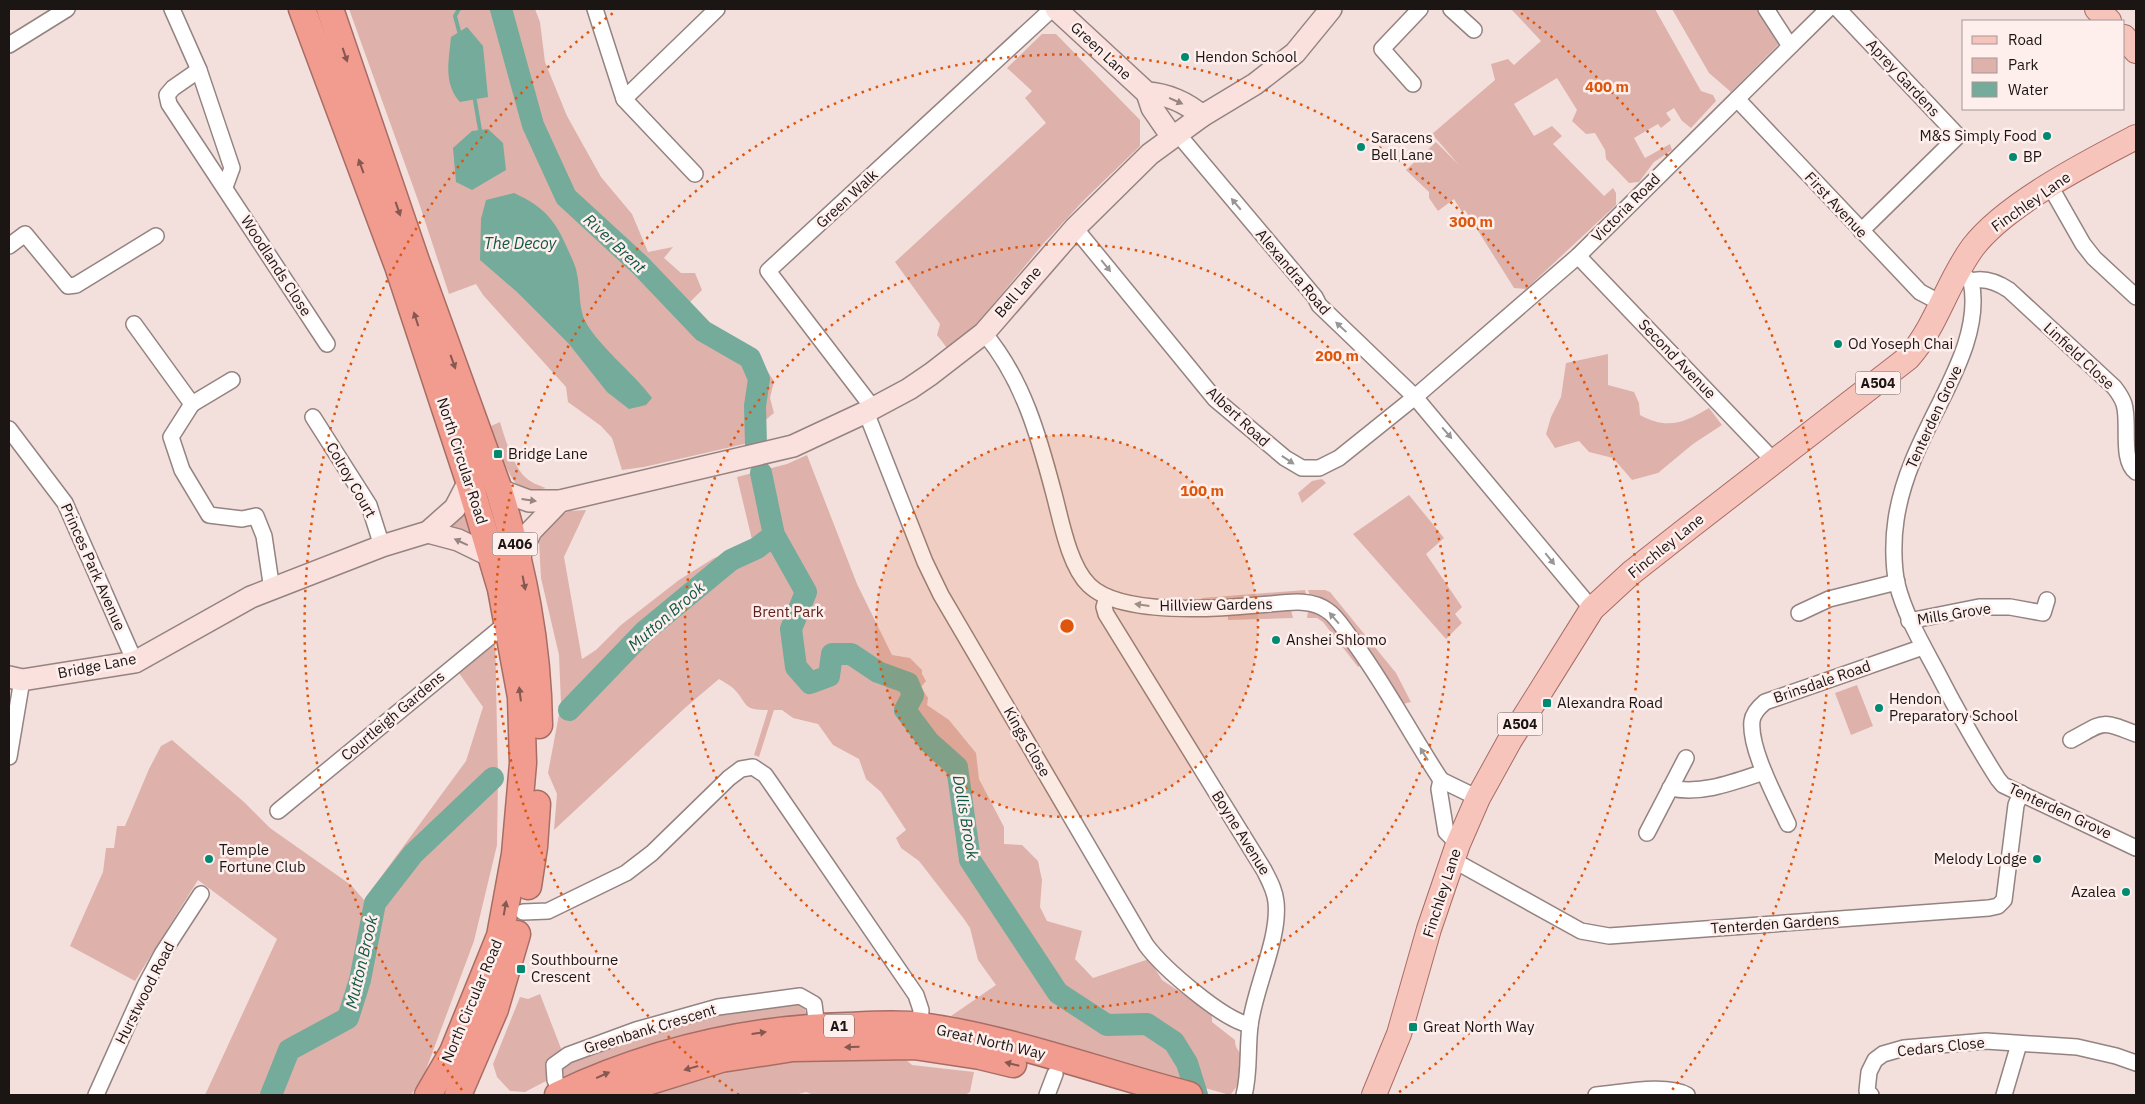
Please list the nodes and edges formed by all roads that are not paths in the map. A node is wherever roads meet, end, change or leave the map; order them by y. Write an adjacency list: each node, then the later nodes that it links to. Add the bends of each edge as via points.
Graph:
1 (67, 9): 18 (street)
2 (172, 9): 20 (street)
3 (302, 9): 50 (highway, North Circular Road / A406, one-way to 3, via 398,266)
4 (330, 9): 51 (highway, North Circular Road / A406, one-way to 51)
5 (594, 9): 23 (street)
6 (716, 9): 23 (street)
7 (1052, 9): 45 (street, Green Walk, via 768,272)
8 (1056, 9): 22 (street, Green Lane)
9 (1330, 9): 25 (street, Bell Lane, via 1295,53 1255,84)
10 (1420, 9): 21 (street, via 1382,49)
11 (1451, 9): 17 (street)
12 (1766, 9): 19 (street)
13 (1828, 9): 19 (street, Victoria Road)
14 (1838, 9): 32 (street, Aprey Gardens, via 1958,136)
15 (2097, 9): 16 (main road)
16 (2108, 20)
17 (1474, 30)
18 (9, 45)
19 (1790, 46): 24 (street, Victoria Road)
20 (198, 70): 30 (street, via 232,168); 30 (street, Woodlands Close, via 167,95 169,104)
21 (1413, 84)
22 (1147, 93): 25 (street, one-way to 25, via 1161,94 1194,108); 26 (street, Green Lane, via 1152,108)
23 (624, 99): 28 (street)
24 (1737, 99): 32 (street, First Avenue); 35 (street, Victoria Road)
25 (1202, 116): 26 (street, Bell Lane)
26 (1174, 135): 31 (street, Bell Lane); 43 (street, Alexandra Road, one-way to 26, via 1318,306 1315,297)
27 (2136, 137): 29 (main road, Finchley Lane / A504)
28 (695, 174)
29 (2050, 186): 36 (main road, Finchley Lane / A504, via 1993,227 1974,247); 37 (street, via 2083,244)
30 (225, 187): 41 (street, Woodlands Close)
31 (1075, 228): 40 (street, Bell Lane); 43 (street, Albert Road, one-way to 43, via 1215,399 1277,452 1302,468 1311,470 1328,465)
32 (1860, 231): 38 (street, First Avenue, via 1920,292)
33 (156, 236): 34 (street, via 76,286 68,286 25,234)
34 (9, 246)
35 (1578, 256): 43 (street, Victoria Road); 48 (street, Second Avenue)
36 (1964, 276): 38 (main road, Finchley Lane / A504); 49 (street, Linfield Close, via 1981,278 2009,290 2114,387 2124,404 2127,453 2130,466); 57 (street, Tenterden Grove, via 1974,298 1965,344 1957,368 1906,475 1896,520)
37 (2136, 297)
38 (1941, 303): 48 (main road, Finchley Lane / A504, via 1925,338 1908,358)
39 (134, 324): 44 (street)
40 (984, 333): 45 (street, Bell Lane, via 931,374); 59 (street, Hillview Gardens, via 1001,356 1030,412 1062,526 1080,572 1088,584)
41 (328, 344)
42 (232, 380): 44 (street)
43 (1415, 396): 60 (street, Alexandra Road, one-way to 60)
44 (192, 404): 58 (street, via 171,437 182,470 209,514 242,519 256,516 264,536)
45 (870, 410): 52 (street, Bell Lane, via 793,446); 84 (street, Kings Close, via 941,595 1146,945 1165,967 1219,1010 1242,1024)
46 (313, 417): 54 (street, Colroy Court, via 369,506)
47 (9, 428): 66 (street, Princes Park Avenue, via 65,503)
48 (1775, 462): 60 (main road, Finchley Lane / A504, via 1631,573)
49 (2136, 472)
50 (469, 481): 53 (street, Bridge Lane, via 455,508); 55 (highway, North Circular Road / A406)
51 (499, 490): 52 (street, one-way to 52, via 529,501); 56 (highway, North Circular Road / A406)
52 (560, 501): 56 (street, via 532,531)
53 (428, 532): 54 (street, Bridge Lane); 55 (street, one-way to 53, via 458,540)
54 (382, 546): 58 (street, Bridge Lane)
55 (492, 557): 64 (highway, North Circular Road / A406)
56 (519, 557): 83 (highway, North Circular Road / A406, one-way to 83, via 538,682 539,775 534,848)
57 (1897, 582): 62 (street, via 1828,599); 63 (street, Tenterden Grove)
58 (272, 590): 66 (street, Bridge Lane, via 251,597)
59 (1107, 597): 73 (street, Hillview Gardens, one-way to 59, via 1365,657 1334,617 1321,607 1294,602 1169,608); 84 (street, Boyne Avenue, via 1106,614 1273,889 1275,924)
60 (1592, 610): 76 (main road, Finchley Lane / A504, via 1510,740)
61 (2045, 613): 63 (street, Mills Grove, via 2010,607 1979,607)
62 (1800, 614)
63 (1910, 621): 65 (street, Tenterden Grove)
64 (508, 622): 77 (street, Courtleigh Gardens); 93 (highway, North Circular Road / A406, one-way to 64, via 453,1052 500,936 515,854 523,763 521,697)
65 (1923, 647): 72 (street, Brinsdale Road, via 1759,706 1752,720); 75 (street, Tenterden Grove, via 1998,779)
66 (135, 662): 67 (street, Bridge Lane)
67 (15, 678): 70 (street)
68 (2136, 734): 69 (street, via 2111,724 2099,724)
69 (2072, 740)
70 (9, 757)
71 (1686, 758): 74 (street)
72 (1764, 772): 74 (street, via 1697,790); 78 (street, Brinsdale Road)
73 (1441, 780): 76 (street); 81 (street, via 1439,789 1446,832)
74 (1670, 788): 79 (street)
75 (2021, 794): 80 (street, Tenterden Grove); 81 (street, Tenterden Gardens, via 2016,805 2004,900 1989,908 1609,936 1581,931)
76 (1478, 798): 81 (main road, Finchley Lane / A504)
77 (278, 811)
78 (1788, 824)
79 (1647, 833)
80 (2136, 848)
81 (1455, 852): 99 (main road, Finchley Lane / A504, via 1399,1034)
82 (201, 894): 92 (street, Hurstwood Road, via 145,986)
83 (523, 912): 85 (street, via 548,911 626,873 652,854 729,778 741,769 753,767 765,775 916,995 921,1010); 87 (highway, North Circular Road / A406, via 495,1008)
84 (1250, 1025): 98 (street, Boyne Avenue)
85 (920, 1026): 90 (highway, Great North Way / A1, via 976,1036); 91 (highway, Great North Way / A1, via 817,1027 760,1032 676,1050 613,1071)
86 (2018, 1044): 88 (street, Cedars Close, via 2077,1047); 102 (street, Cedars Close, via 1986,1041 1904,1048 1883,1054 1868,1072 1867,1091); 103 (street)
87 (475, 1056): 94 (highway, North Circular Road / A406); 95 (highway)
88 (2136, 1063)
89 (1051, 1085): 90 (highway, Great North Way / A1); 96 (highway, Great North Way / A1, one-way to 96, via 980,1056 914,1046 793,1048 722,1059)
90 (1125, 1087): 97 (highway, Great North Way / A1)
91 (560, 1094)
92 (96, 1095)
93 (428, 1095)
94 (458, 1095)
95 (470, 1095)
96 (605, 1095)
97 (1189, 1095)
98 (1244, 1095)
99 (1374, 1095)
100 (1596, 1095): 101 (street, via 1673,1090)
101 (1687, 1095)
102 (1871, 1095)
103 (2004, 1095)

